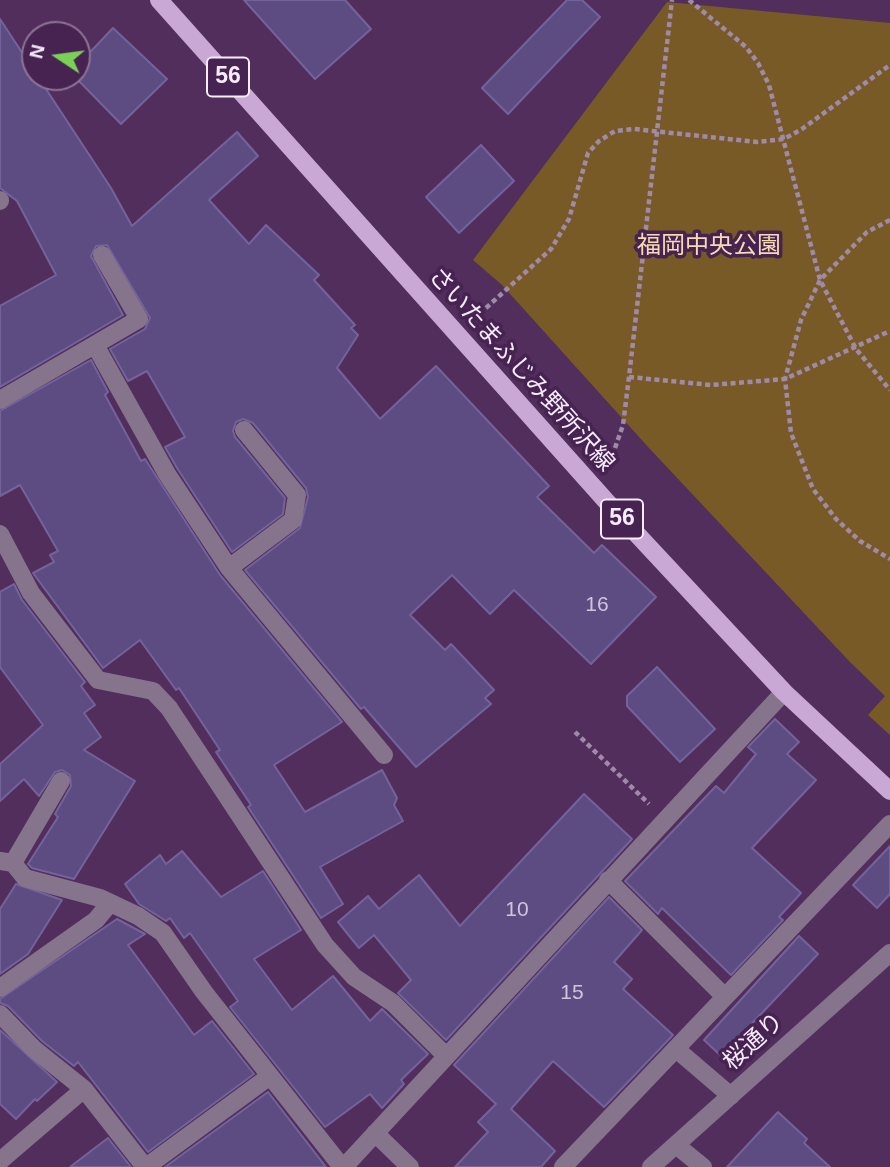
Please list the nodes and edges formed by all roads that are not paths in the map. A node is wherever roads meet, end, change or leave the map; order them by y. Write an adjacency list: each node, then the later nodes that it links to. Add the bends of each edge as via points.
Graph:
1 (159, 0): 8 (main road, さいたまふじみ野所沢線 / 56, via 544,433)
2 (102, 256): 3 (street, via 139,319)
3 (95, 345): 4 (street); 7 (street, via 167,474)
4 (0, 400)
5 (244, 430): 7 (street, via 297,495 292,520)
6 (0, 534): 21 (street, via 31,593 98,680 153,691 169,708 325,945 354,977 393,1003)
7 (229, 568): 9 (street)
8 (784, 692): 11 (main road, さいたまふじみ野所沢線 / 56); 14 (street)
9 (384, 755)
10 (61, 781): 13 (street)
11 (890, 791)
12 (890, 824): 18 (street)
13 (6, 862): 15 (street, via 25,878)
14 (608, 880): 18 (street); 21 (street)
15 (110, 904): 17 (street, via 96,920); 22 (street, via 163,933)
16 (890, 953): 24 (street, 桜通り)
17 (0, 988)
18 (725, 997): 20 (street)
19 (0, 1014): 23 (street)
20 (676, 1049): 24 (street); 31 (street)
21 (444, 1055): 25 (street)
22 (270, 1076): 28 (street); 29 (street)
23 (84, 1089): 27 (street); 28 (street)
24 (731, 1096): 26 (street, 桜通り)
25 (375, 1133): 29 (street); 30 (street)
26 (676, 1145): 32 (street, 桜通り); 33 (street)
27 (0, 1161)
28 (145, 1167)
29 (343, 1167)
30 (410, 1167)
31 (563, 1167)
32 (651, 1167)
33 (703, 1167)

